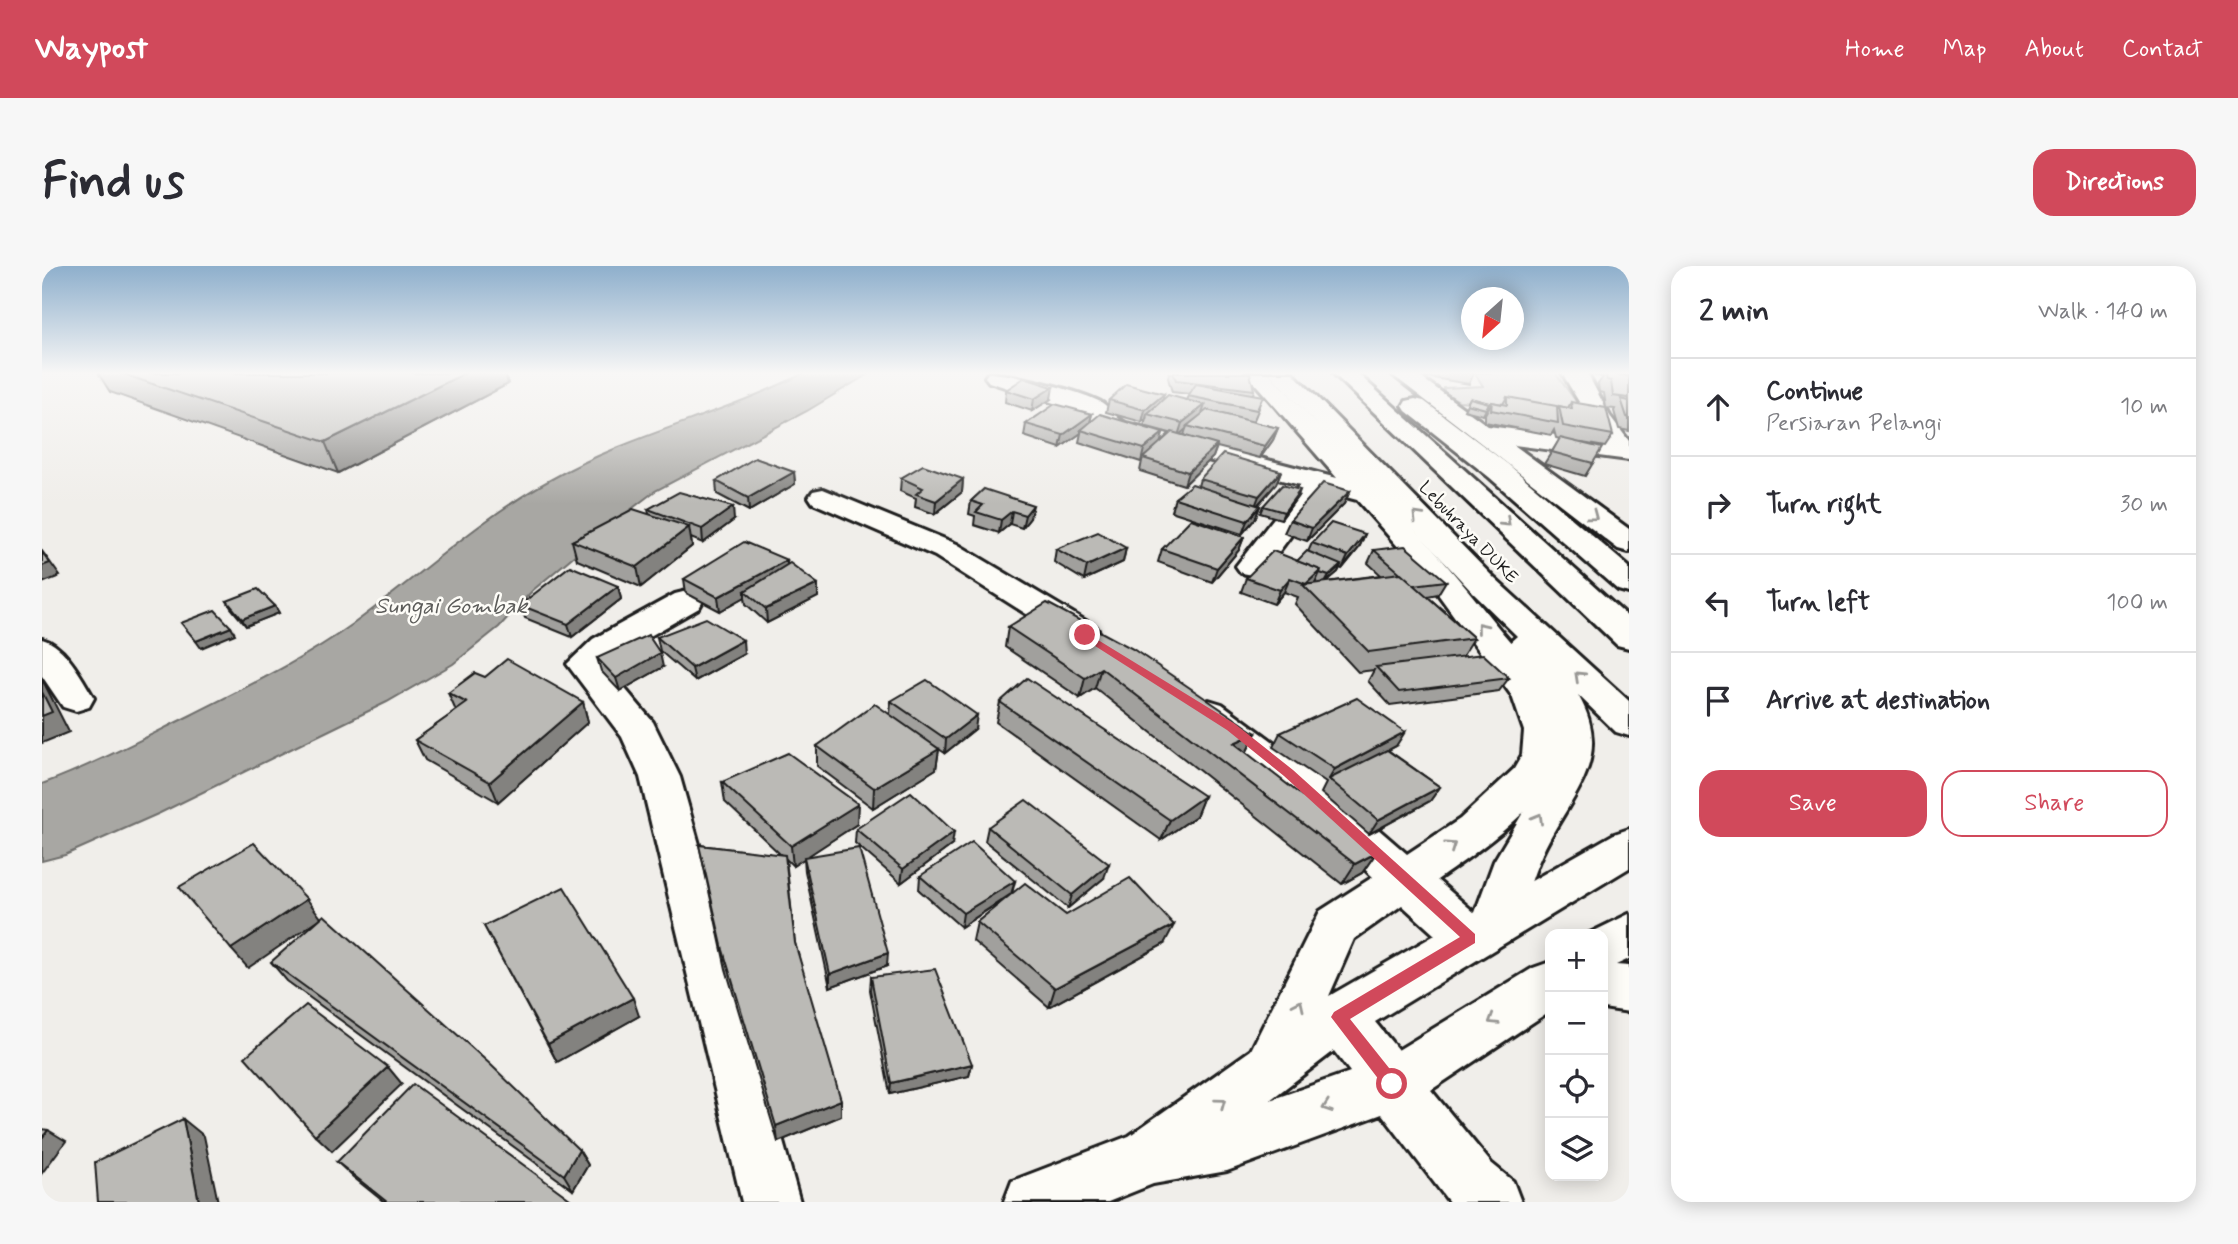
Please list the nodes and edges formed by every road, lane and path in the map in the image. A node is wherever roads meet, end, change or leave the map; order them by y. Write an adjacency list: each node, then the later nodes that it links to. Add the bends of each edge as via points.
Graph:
1 (1101, 417): 11 (main road, via 1117,428)
2 (1297, 417): 12 (main road)
3 (1321, 417): 19 (main road, one-way to 3)
4 (1356, 417): 24 (main road, Lebuhraya DUKE, via 1506,572)
5 (1394, 417): 21 (main road, Lebuhraya DUKE, one-way to 21)
6 (1429, 417): 15 (main road)
7 (1460, 417): 9 (main road)
8 (1598, 417): 10 (main road)
9 (1482, 433): 10 (main road); 14 (main road, one-way to 14)
10 (1626, 452)
11 (1317, 481): 12 (main road); 16 (main road)
12 (1367, 494): 29 (main road, one-way to 12, via 1475,831 1504,806 1542,756 1543,731 1530,693 1504,656 1441,576)
13 (824, 497): 22 (main road, via 946,550)
14 (1629, 543)
15 (1597, 556): 17 (main road); 18 (main road)
16 (1252, 566)
17 (1629, 574)
18 (1629, 583)
19 (1484, 586): 27 (main road, one-way to 19); 30 (main road, one-way to 19, via 1571,761 1574,735 1551,684)
20 (687, 601): 40 (main road, via 584,664 639,732 660,777)
21 (1629, 637)
22 (1107, 649)
23 (42, 650): 25 (main road)
24 (1629, 688)
25 (75, 698)
26 (1186, 699): 29 (main road, via 1231,727 1289,773)
27 (1629, 723)
28 (1629, 846): 30 (main road)
29 (1404, 877): 30 (main road); 37 (main road, one-way to 29, via 1337,925)
30 (1481, 932): 36 (main road)
31 (1629, 934): 32 (main road)
32 (1608, 947)
33 (1545, 987): 38 (main road, one-way to 38)
34 (1608, 987): 35 (main road)
35 (1629, 989)
36 (1339, 1017): 37 (main road); 38 (main road)
37 (1270, 1067): 39 (main road, one-way to 37)
38 (1392, 1084): 39 (main road, one-way to 39, via 1227,1143); 42 (main road, via 1471,1183)
39 (1147, 1158): 41 (main road)
40 (771, 1202)
41 (1033, 1202)
42 (1493, 1202)

